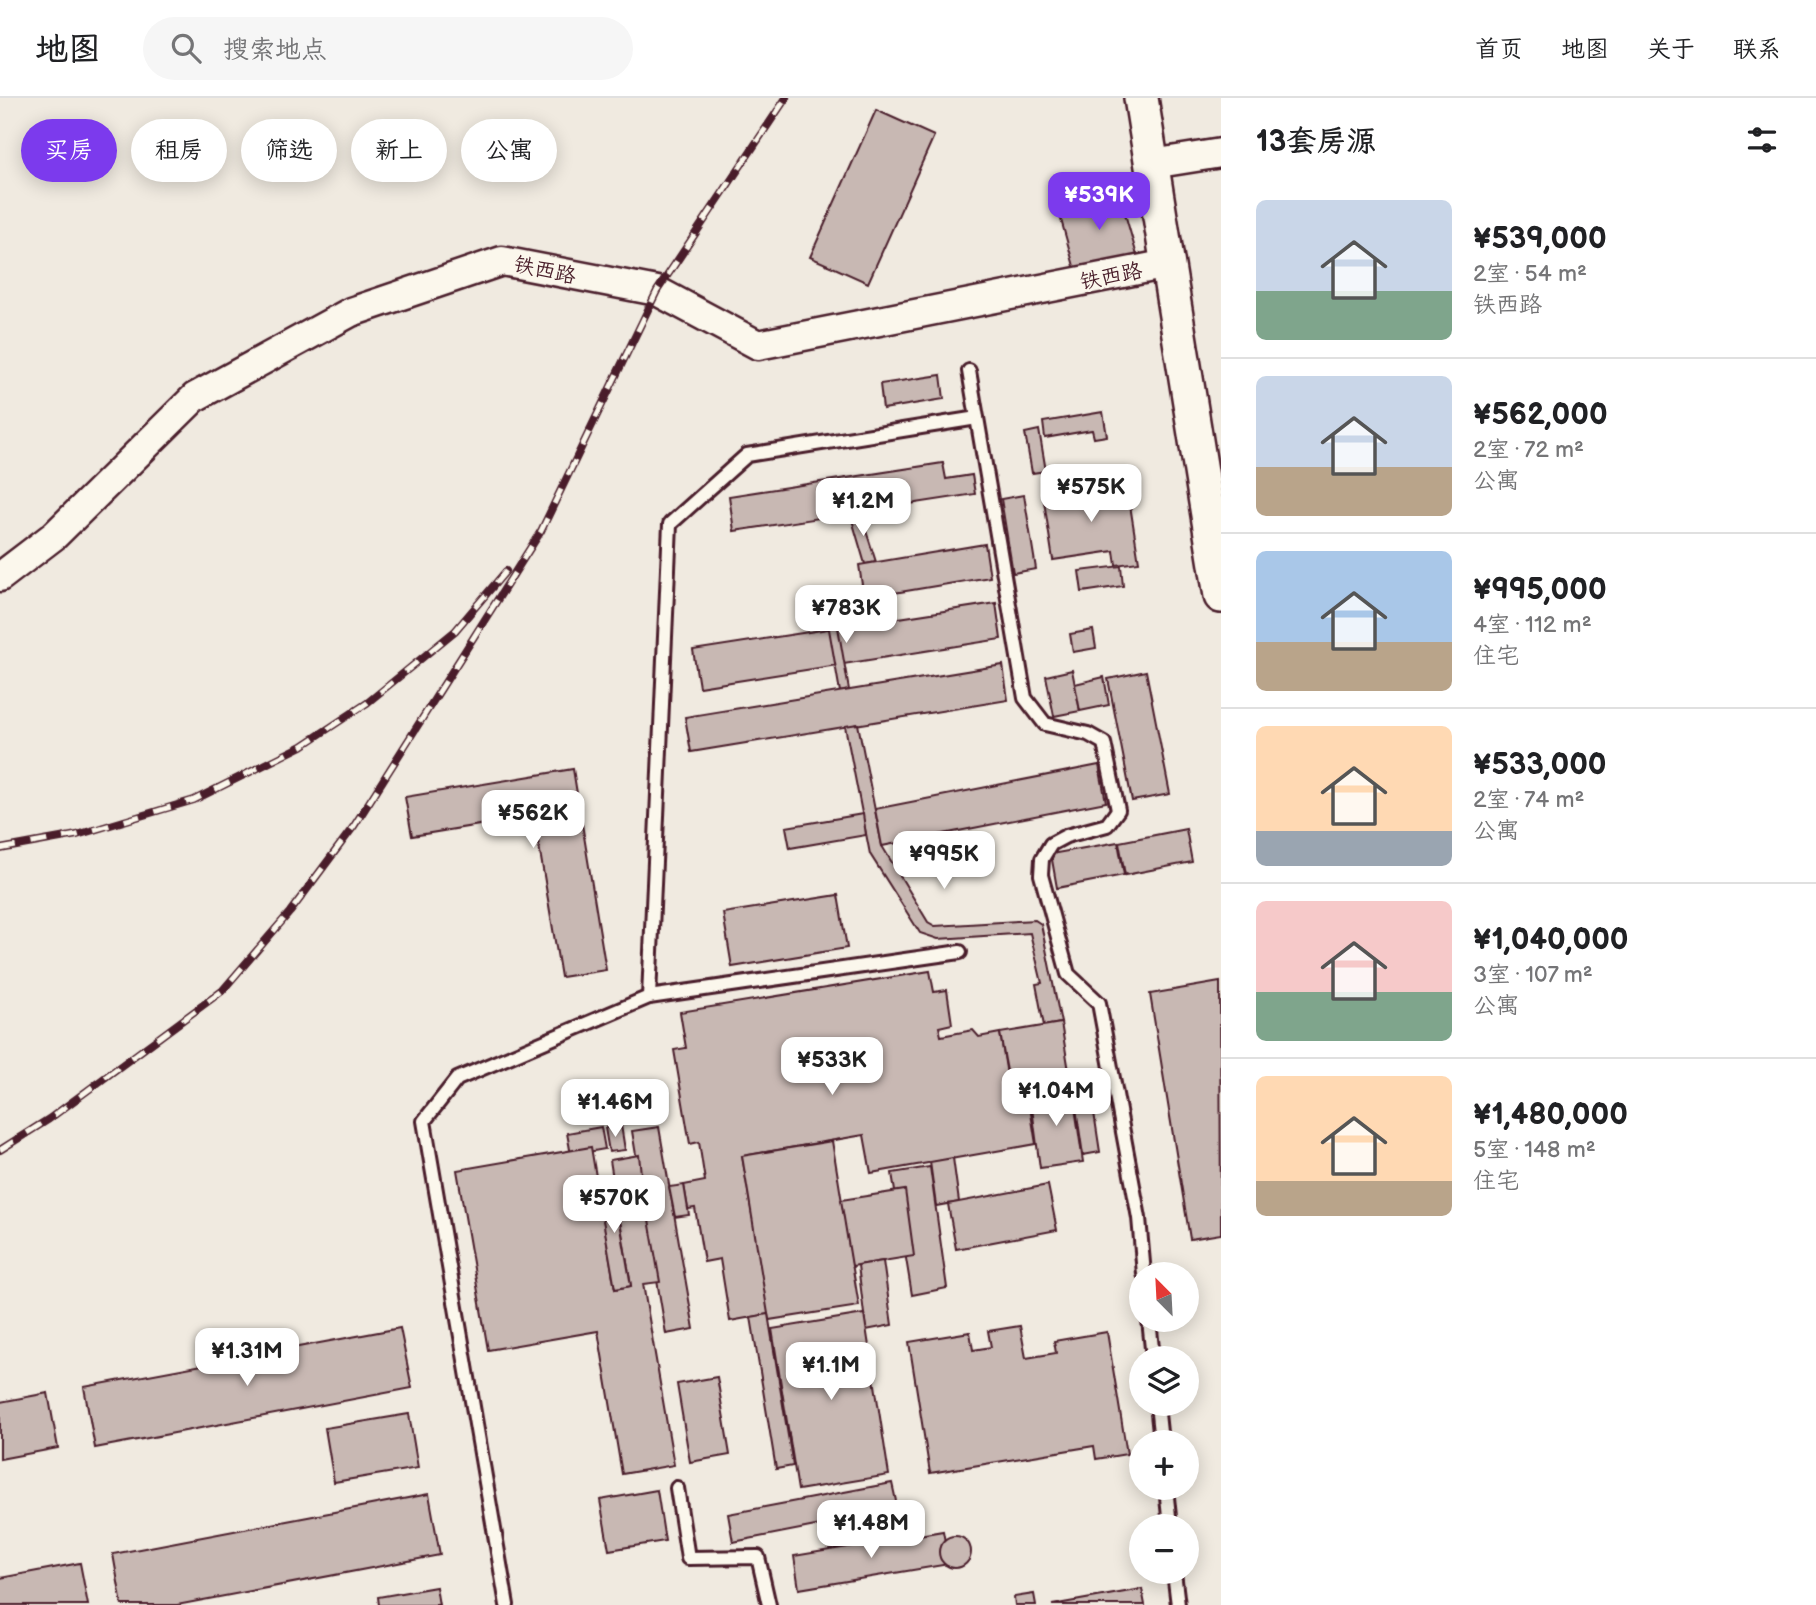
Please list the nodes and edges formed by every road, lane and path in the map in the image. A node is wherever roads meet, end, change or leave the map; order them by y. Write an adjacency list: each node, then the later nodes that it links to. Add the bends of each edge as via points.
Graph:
1 (1141, 98): 3 (main road)
2 (1221, 153): 3 (street)
3 (1152, 164): 4 (main road)
4 (1168, 264): 7 (street, 铁西路, via 758,345 657,291 502,261 351,312 195,397 55,535); 8 (main road)
5 (969, 371): 6 (lane)
6 (977, 418): 10 (lane, via 747,455 670,524); 11 (lane, via 1025,698 1045,724 1088,734 1104,743 1118,810 1107,825 1051,844 1042,859 1041,875 1068,974 1099,1003)
7 (0, 577)
8 (1221, 596)
9 (960, 952): 10 (lane)
10 (649, 997): 14 (lane, via 457,1079 424,1121)
11 (1143, 1262)
12 (677, 1488): 15 (lane, via 688,1558 758,1557)
13 (1175, 1584): 16 (lane)
14 (507, 1605)
15 (769, 1605)
16 (1178, 1605)

